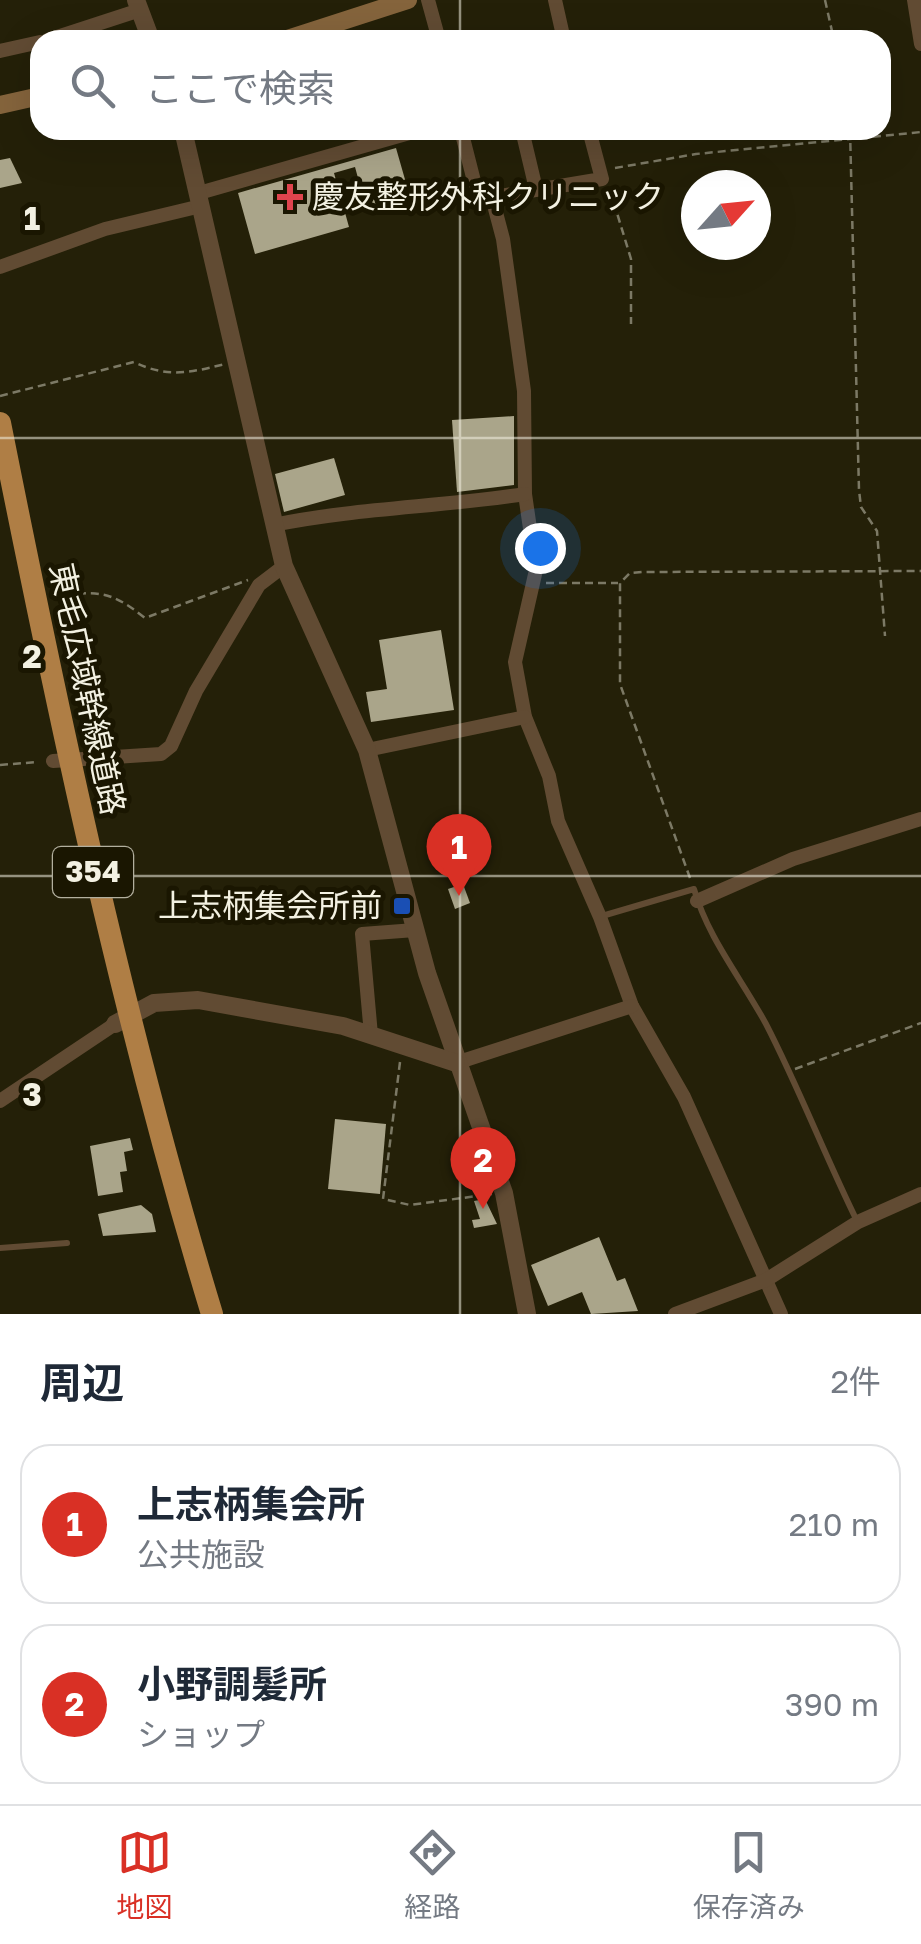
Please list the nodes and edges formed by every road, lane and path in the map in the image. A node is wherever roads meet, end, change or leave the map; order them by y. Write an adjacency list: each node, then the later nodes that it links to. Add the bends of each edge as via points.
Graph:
1 (408, 0): 9 (main road)
2 (428, 0): 10 (street)
3 (556, 0): 11 (street)
4 (824, 0): 12 (path)
5 (914, 0): 14 (street)
6 (138, 5): 7 (street); 8 (street)
7 (74, 30)
8 (147, 30)
9 (315, 30)
10 (436, 30)
11 (562, 30)
12 (832, 30)
13 (30, 44): 15 (street)
14 (921, 44)
15 (0, 51)
16 (30, 98): 17 (main road)
17 (0, 105)
18 (921, 132): 19 (path)
19 (891, 135)
20 (186, 140): 30 (street)
21 (388, 140): 30 (street)
22 (464, 140): 29 (street, via 476,189)
23 (524, 140): 28 (street)
24 (592, 140): 27 (street)
25 (835, 140): 27 (path, via 624,166 605,170)
26 (851, 140): 40 (path, via 859,490 877,531)
27 (602, 180): 28 (street); 32 (path, via 631,259)
28 (536, 189): 29 (street)
29 (488, 198): 37 (street, via 503,239 520,356)
30 (200, 199): 31 (street); 33 (street)
31 (0, 267)
32 (631, 324)
33 (236, 361): 34 (path, via 183,375 154,373 134,362); 38 (street)
34 (0, 396)
35 (0, 423): 45 (highway, 東毛広域幹線道路 / 354)
36 (0, 487): 49 (highway, 東毛広域幹線道路 / 354)
37 (525, 494): 38 (street); 44 (street)
38 (274, 525): 39 (street)
39 (284, 566): 42 (street); 48 (street)
40 (882, 570): 41 (path); 43 (path, via 642,572); 46 (path)
41 (921, 571)
42 (264, 576): 45 (path, via 145,618 117,595); 49 (street, via 171,746 161,754)
43 (620, 583): 44 (path); 52 (path, via 620,684)
44 (535, 584): 47 (street, via 515,662)
45 (35, 600): 49 (highway, 東毛広域幹線道路 / 354)
46 (886, 636)
47 (525, 717): 48 (street); 53 (street, via 550,776 558,821)
48 (367, 750): 54 (street)
49 (60, 761): 50 (path); 56 (highway, 東毛広域幹線道路 / 354)
50 (0, 765)
51 (921, 819): 52 (street)
52 (695, 895): 53 (lane); 61 (lane)
53 (600, 917): 55 (street)
54 (416, 930): 58 (street, via 362,934); 60 (street)
55 (632, 1006): 60 (street); 68 (street, via 684,1097)
56 (121, 1019): 58 (street, via 182,999); 62 (street); 69 (highway, 東毛広域幹線道路 / 354); 70 (highway, 東毛広域幹線道路 / 354)
57 (921, 1023): 61 (path)
58 (371, 1035): 59 (street)
59 (402, 1046): 60 (street); 63 (path, via 383,1199 410,1205)
60 (456, 1064): 63 (street)
61 (787, 1072): 65 (lane)
62 (0, 1102)
63 (504, 1193): 71 (street)
64 (921, 1194): 65 (street)
65 (858, 1222): 68 (street)
66 (67, 1243): 67 (lane)
67 (0, 1248)
68 (766, 1280): 72 (street); 73 (street)
69 (196, 1314)
70 (212, 1314)
71 (528, 1314)
72 (675, 1314)
73 (780, 1314)

